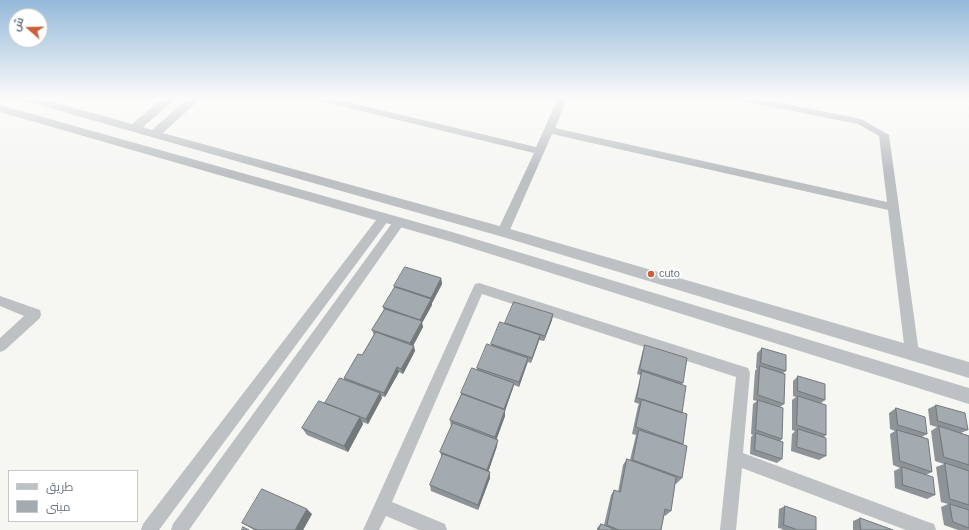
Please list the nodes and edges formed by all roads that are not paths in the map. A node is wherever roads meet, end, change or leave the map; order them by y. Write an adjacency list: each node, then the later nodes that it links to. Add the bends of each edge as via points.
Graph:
1 (55, 124): 14 (street)
2 (115, 124): 8 (street)
3 (139, 124): 8 (street)
4 (166, 124): 10 (street)
5 (426, 124): 11 (street)
6 (552, 124): 9 (street)
7 (864, 124): 13 (street, via 884,135)
8 (133, 129): 10 (street)
9 (549, 130): 11 (street); 13 (street)
10 (153, 135): 12 (street)
11 (539, 151): 16 (street)
12 (396, 202): 14 (street); 16 (street)
13 (894, 207): 19 (street)
14 (384, 218): 15 (street); 24 (street)
15 (399, 222): 21 (street); 25 (street)
16 (503, 232): 19 (street)
17 (0, 301): 18 (street, via 35,314)
18 (0, 346)
19 (912, 353): 20 (street)
20 (969, 370)
21 (969, 396)
22 (735, 458): 23 (street, via 743,373 479,288); 28 (street); 29 (street)
23 (382, 506): 26 (street); 27 (street)
24 (149, 530)
25 (179, 530)
26 (371, 530)
27 (439, 530)
28 (728, 530)
29 (928, 530)

